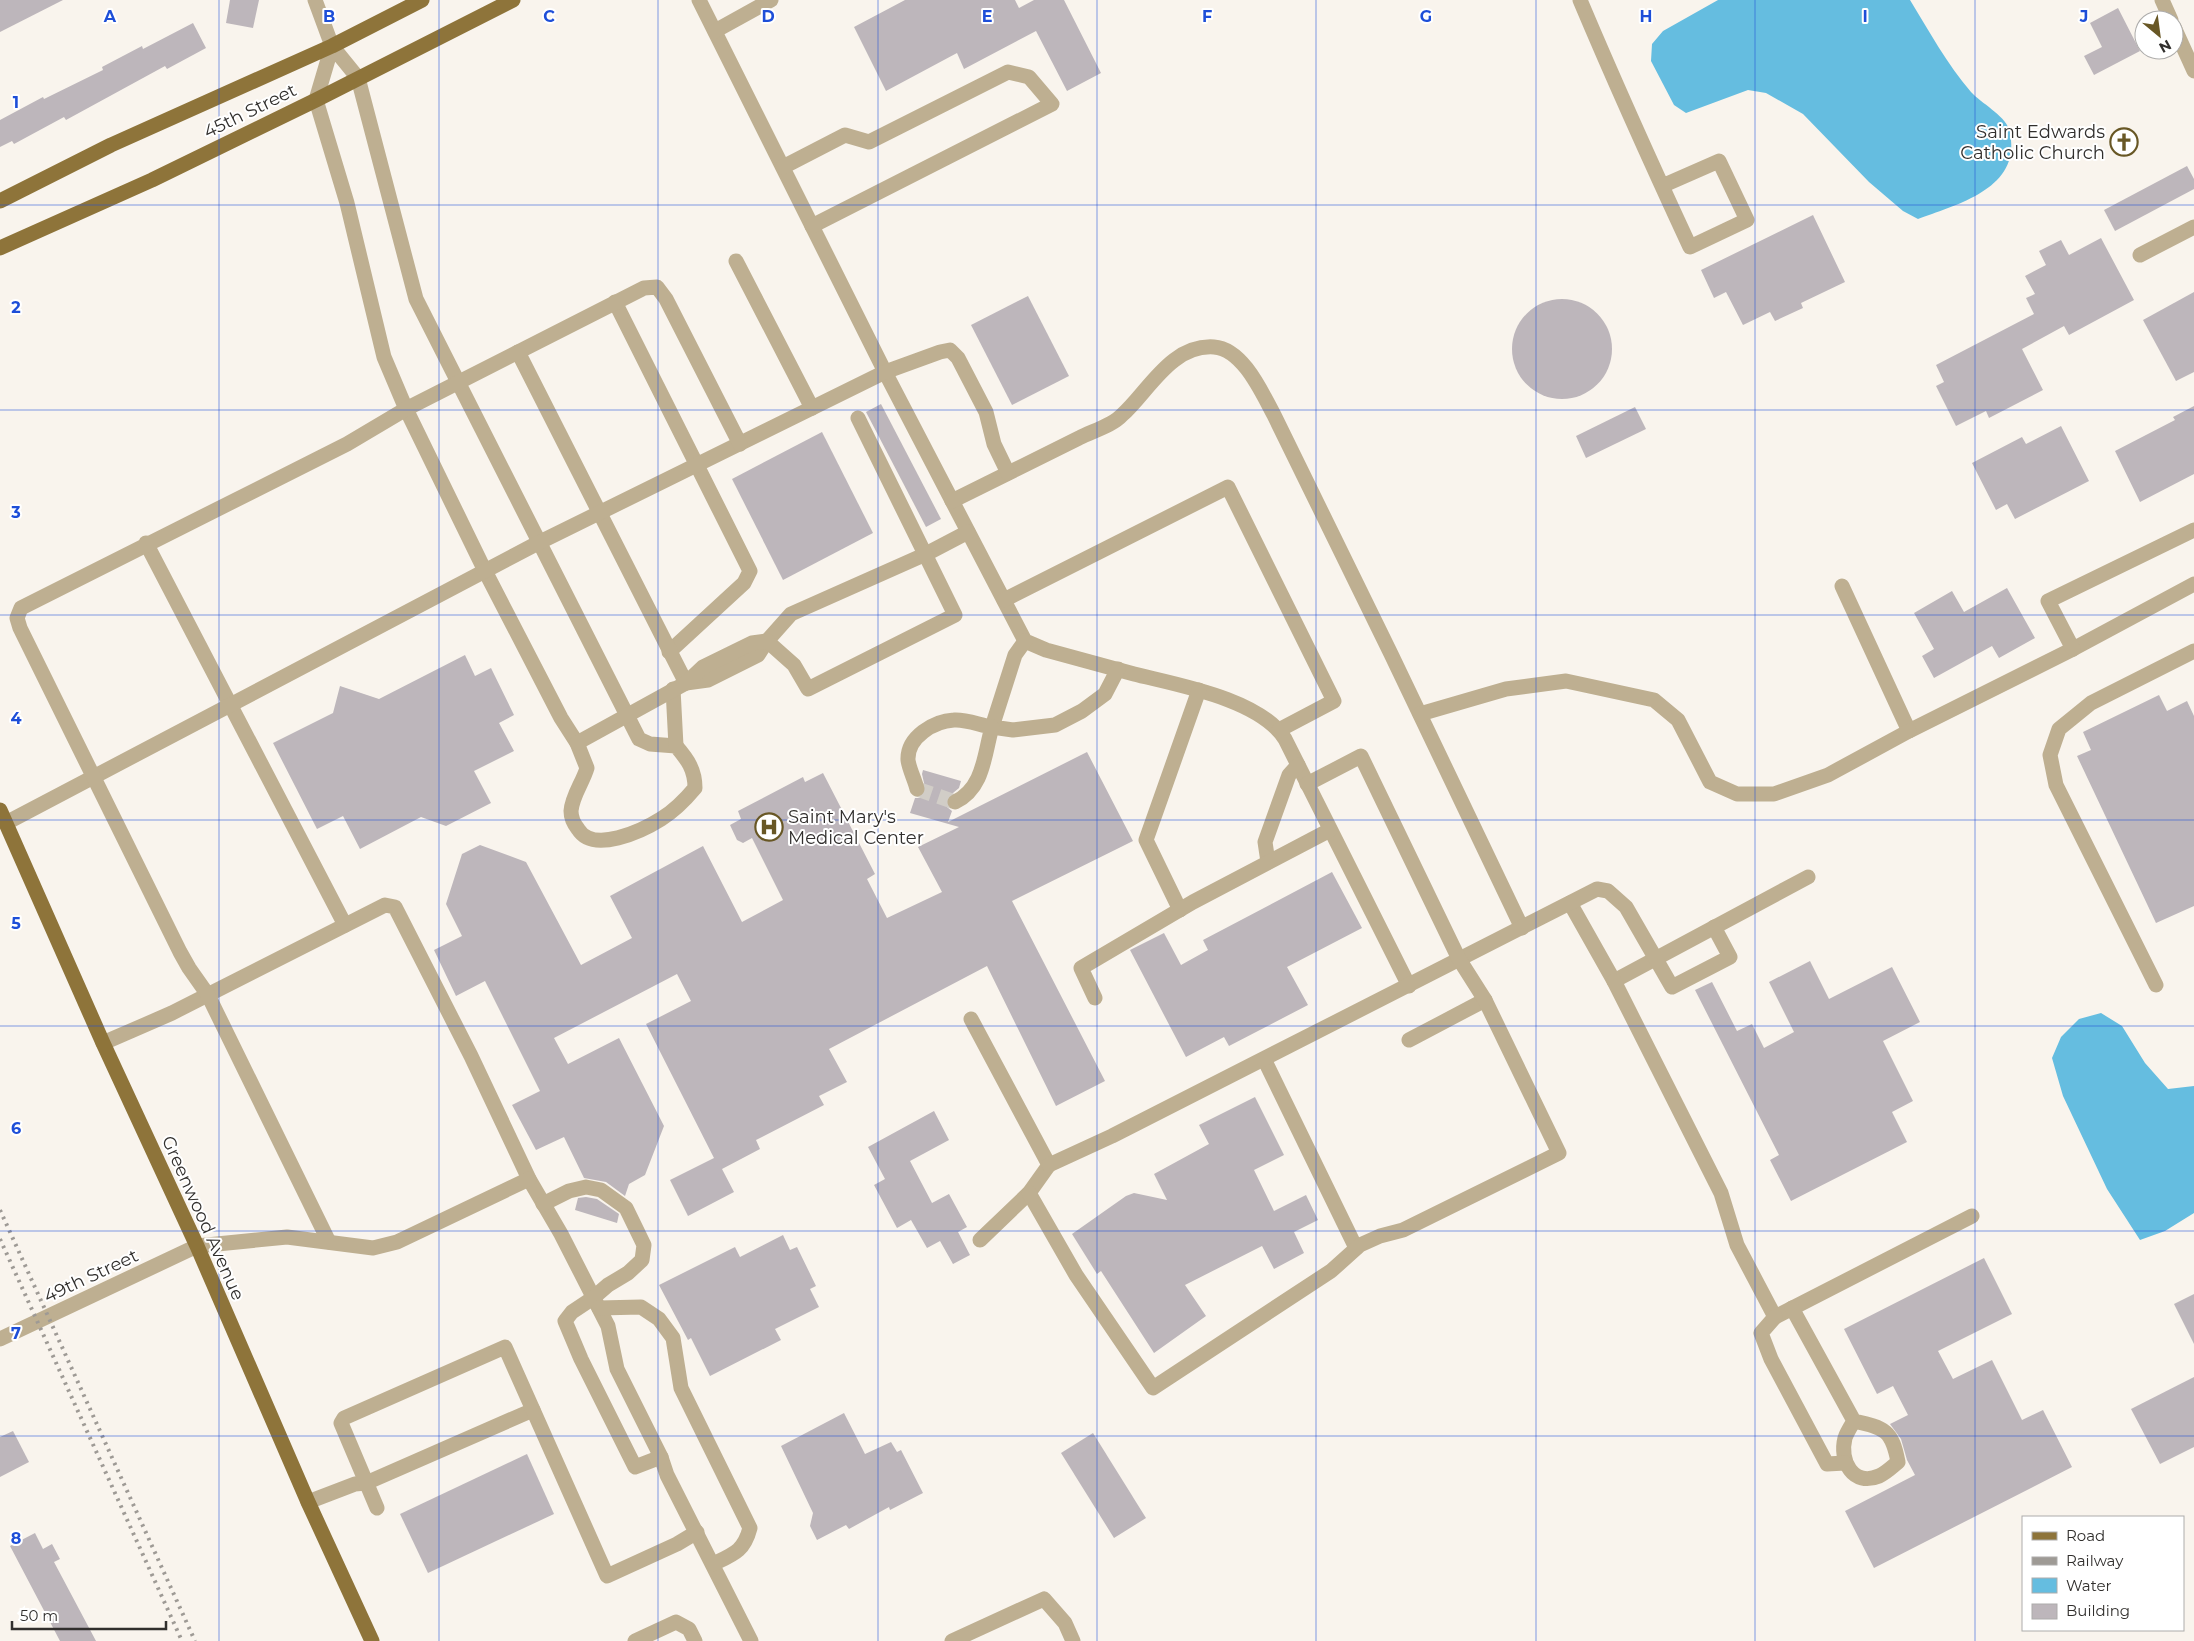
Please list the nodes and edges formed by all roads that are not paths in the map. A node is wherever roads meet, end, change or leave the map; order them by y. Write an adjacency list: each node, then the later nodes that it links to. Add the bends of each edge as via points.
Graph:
1 (315, 0): 8 (street)
2 (422, 0): 8 (main road, 45th Street)
3 (513, 0): 11 (main road, 45th Street)
4 (699, 0): 7 (street)
5 (771, 0): 7 (street)
6 (1580, 0): 14 (street)
7 (715, 31): 13 (street)
8 (332, 46): 11 (street); 12 (street); 15 (main road, 45th Street, via 111,145)
9 (2184, 49): 10 (street)
10 (2194, 71)
11 (358, 78): 12 (main road, 45th Street); 24 (street, via 416,299)
12 (316, 100): 18 (main road, 45th Street, via 152,180); 26 (street, via 348,203 384,357)
13 (783, 167): 16 (street); 16 (street, via 845,135 869,142 1008,72 1029,77 1052,104)
14 (1662, 186): 14 (street, via 1690,247 1747,220 1719,161)
15 (0, 201)
16 (812, 226): 23 (street)
17 (2194, 227): 19 (street)
18 (0, 248)
19 (2140, 255)
20 (736, 261): 25 (street)
21 (615, 302): 22 (street); 28 (street, via 644,288 657,287); 29 (street)
22 (518, 352): 24 (street); 32 (street)
23 (885, 372): 25 (street); 30 (street, via 950,350 958,358 986,412 994,444); 31 (street)
24 (458, 383): 26 (street); 36 (street)
25 (812, 408): 28 (street)
26 (406, 409): 35 (street, via 347,444); 38 (street)
27 (858, 418): 37 (street)
28 (740, 444): 29 (street)
29 (698, 465): 32 (street); 46 (street, via 750,571 744,583)
30 (1008, 473): 31 (street); 52 (street, via 1121,417 1174,359 1213,347 1228,351 1240,360 1258,386)
31 (952, 501): 34 (street)
32 (599, 514): 36 (street); 46 (street)
33 (2194, 530): 44 (street, via 2048,601)
34 (968, 532): 37 (street); 41 (street)
35 (146, 543): 50 (street); 59 (street, via 38,597 21,608 17,618)
36 (538, 543): 38 (street); 51 (street)
37 (926, 554): 43 (street, via 791,614); 43 (street, via 955,614 808,689 794,665)
38 (485, 571): 50 (street); 56 (street)
39 (2194, 584): 44 (street)
40 (1842, 586): 55 (street)
41 (1004, 600): 42 (street); 54 (street, via 1228,488 1334,700)
42 (1025, 640): 47 (street, via 1040,649); 53 (street, via 1015,655)
43 (767, 641): 48 (street, via 752,643 703,667)
44 (2073, 649): 55 (street)
45 (2194, 651): 75 (street, via 2091,703 2059,729 2050,755 2056,785)
46 (670, 652): 48 (street)
47 (1118, 670): 49 (street); 53 (street, via 1105,694 1082,712 1055,724 1013,730)
48 (679, 686): 51 (street); 57 (street)
49 (1198, 690): 54 (street, via 1248,709); 68 (street, via 1146,840)
50 (231, 705): 59 (street); 69 (street)
51 (627, 714): 56 (street); 57 (street, via 639,739 650,744)
52 (1420, 714): 55 (street, via 1506,689 1566,681 1654,700 1678,720 1710,782 1738,794 1774,794 1828,774); 71 (street)
53 (992, 727): 61 (street, via 954,720 935,725 920,734 908,759); 62 (street, via 979,778 966,797)
54 (1279, 730): 58 (street)
55 (1909, 731)
56 (577, 743): 57 (street, via 587,768 571,812 581,834 592,840 607,840 635,832 662,819 684,802 695,788 695,776 691,764)
57 (676, 746)
58 (1298, 765): 60 (street); 65 (street, via 1289,775 1265,842)
59 (93, 777): 63 (street); 77 (street, via 189,968)
60 (1307, 784): 64 (street); 72 (street, via 1360,756)
61 (917, 789)
62 (955, 802)
63 (3, 817): 82 (main road, Greenwood Avenue)
64 (1330, 830): 65 (street); 76 (street)
65 (1268, 862): 68 (street)
66 (1808, 876): 70 (street)
67 (1570, 903): 71 (street); 73 (street, via 1597,889 1608,892 1626,907); 74 (street)
68 (1180, 910): 78 (street, via 1081,968)
69 (346, 925): 77 (street); 85 (street, via 385,905 395,907 471,1056)
70 (1714, 927): 73 (street); 73 (street, via 1730,957 1672,987)
71 (1522, 928): 72 (street)
72 (1459, 959): 76 (street); 79 (street)
73 (1655, 959): 74 (street)
74 (1614, 982): 95 (street, via 1721,1193 1737,1246)
75 (2156, 985)
76 (1409, 986): 83 (street)
77 (208, 995): 82 (street); 90 (street)
78 (1095, 998)
79 (1485, 1000): 81 (street); 92 (street, via 1559,1153 1403,1230 1380,1236)
80 (971, 1018): 84 (street)
81 (1409, 1040)
82 (103, 1043): 91 (main road, Greenwood Avenue)
83 (1264, 1059): 84 (street); 92 (street)
84 (1049, 1165): 86 (street)
85 (529, 1180): 87 (street); 90 (street, 49th Street, via 397,1242 373,1248)
86 (1029, 1193): 89 (street); 92 (street, via 1076,1275 1153,1388 1331,1270)
87 (543, 1204): 93 (street); 93 (street, via 569,1191 586,1187 601,1190 626,1208 644,1245 642,1260 608,1285)
88 (1972, 1216): 94 (street)
89 (980, 1240)
90 (329, 1242): 91 (street, 49th Street, via 287,1237)
91 (197, 1246): 96 (street, 49th Street); 102 (main road, Greenwood Avenue)
92 (1356, 1248)
93 (596, 1303): 99 (street, via 608,1326 617,1370); 99 (street, via 572,1312 565,1321 580,1358 635,1467); 105 (street, via 641,1307 659,1319 673,1338 681,1388 750,1528 746,1542 735,1553)
94 (1792, 1308): 95 (street); 98 (street)
95 (1775, 1317): 100 (street, via 1761,1332 1771,1359 1827,1464)
96 (0, 1339)
97 (533, 1410): 101 (street); 101 (street, via 505,1347 344,1418 341,1424); 104 (street, via 607,1576)
98 (1854, 1421): 100 (street, via 1845,1438); 100 (street, via 1880,1426 1894,1442 1898,1462 1879,1476 1865,1478 1853,1474)
99 (661, 1457): 104 (street, via 667,1476)
100 (1845, 1463)
101 (366, 1483): 102 (street); 103 (street)
102 (308, 1502): 106 (main road, Greenwood Avenue)
103 (377, 1508)
104 (697, 1532): 105 (street)
105 (714, 1564): 109 (street)
106 (372, 1641)
107 (635, 1641): 108 (street, via 676,1622 689,1629)
108 (695, 1641)
109 (751, 1641)
110 (952, 1641): 111 (street, via 1044,1599 1065,1623)
111 (1073, 1641)

